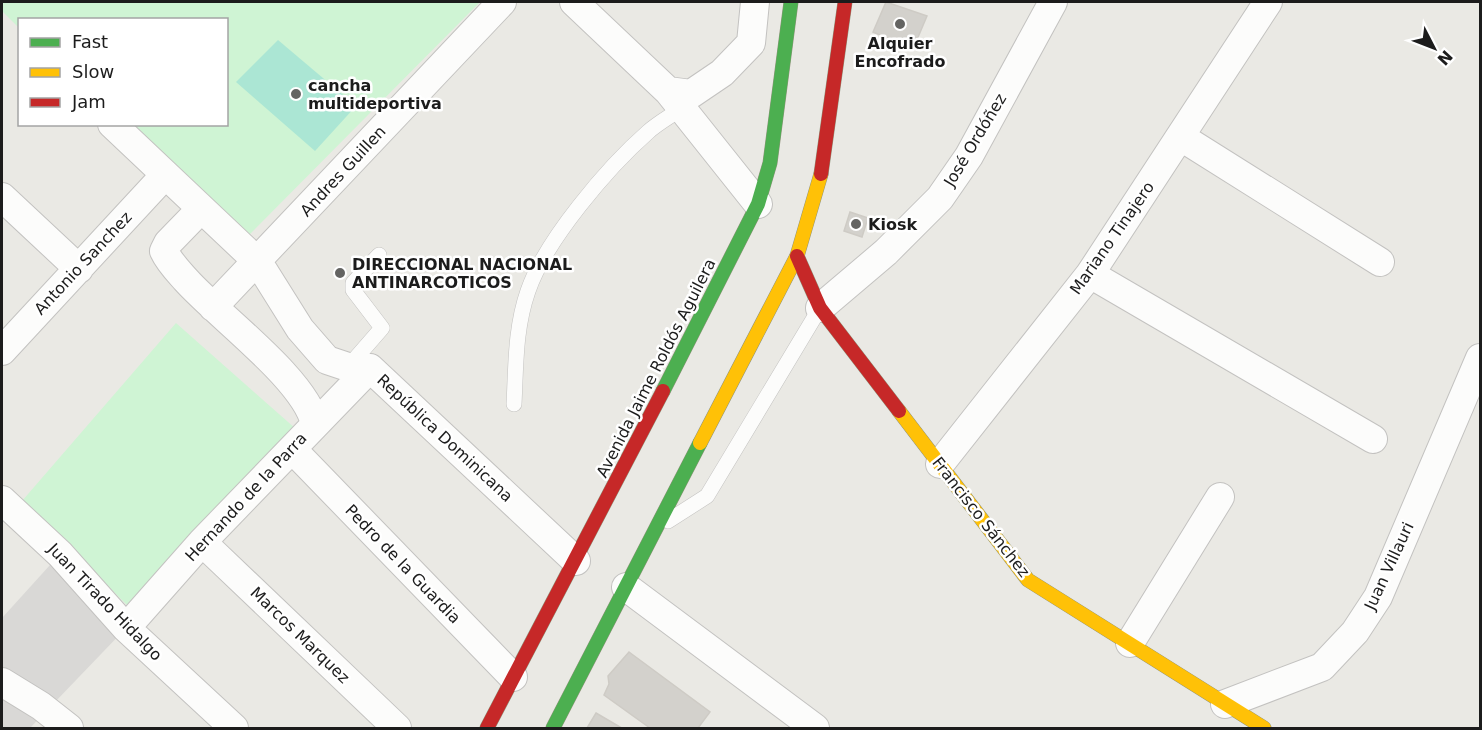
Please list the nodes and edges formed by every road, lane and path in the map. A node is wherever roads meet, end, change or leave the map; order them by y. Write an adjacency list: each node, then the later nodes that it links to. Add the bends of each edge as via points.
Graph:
1 (502, 2): 17 (street, Andres Guillen)
2 (574, 2): 8 (street)
3 (755, 2): 8 (street, via 751,43 722,73)
4 (792, 2): 13 (street, Avenida Jaime Roldós Aguilera, via 770,163)
5 (845, 2): 16 (street, via 822,174 812,218)
6 (1053, 2): 22 (street, José Ordóñez, via 969,156 940,198 886,252)
7 (1268, 2): 10 (street, Mariano Tinajero)
8 (675, 100): 13 (street); 27 (lane, via 597,185 555,240 528,290 517,334)
9 (114, 126): 11 (street, República Dominicana)
10 (1181, 137): 18 (street); 20 (street, Mariano Tinajero)
11 (165, 175): 14 (street, República Dominicana); 19 (street, Antonio Sanchez)
12 (2, 197): 19 (street)
13 (758, 204): 36 (street, Avenida Jaime Roldós Aguilera)
14 (201, 209): 17 (street, República Dominicana); 21 (street, via 164,251)
15 (379, 255): 25 (lane, via 353,283 353,290 382,328)
16 (797, 256): 22 (street, Francisco Sánchez); 34 (street)
17 (258, 262): 21 (street, Andres Guillen); 25 (street, República Dominicana, via 300,329 327,360)
18 (1380, 262)
19 (79, 269): 23 (street, Antonio Sanchez)
20 (1090, 274): 29 (street); 31 (street, Mariano Tinajero)
21 (213, 308): 26 (street)
22 (820, 308): 31 (street, Francisco Sánchez); 34 (lane, via 707,496)
23 (2, 351)
24 (1480, 358): 42 (street, Juan Villauri, via 1378,597 1355,632 1323,667)
25 (351, 366): 26 (street, via 306,382); 28 (street, Hernando de la Parra); 36 (street, República Dominicana)
26 (287, 379): 28 (street, via 312,412)
27 (514, 404)
28 (315, 424): 30 (street, Hernando de la Parra)
29 (1373, 439)
30 (292, 450): 35 (street, Hernando de la Parra); 40 (street, Pedro de la Guardia)
31 (940, 464): 39 (street, Francisco Sánchez, via 1029,580)
32 (1220, 497): 39 (street)
33 (2, 500): 38 (street, Juan Tirado Hidalgo, via 60,554)
34 (655, 529): 37 (street)
35 (202, 542): 38 (street, Hernando de la Parra); 45 (street, Marcos Marquez)
36 (576, 561): 40 (street, Avenida Jaime Roldós Aguilera)
37 (626, 587): 47 (street); 48 (street)
38 (126, 628): 44 (street, Juan Tirado Hidalgo)
39 (1130, 643): 42 (street, Francisco Sánchez)
40 (513, 678): 46 (street, Avenida Jaime Roldós Aguilera)
41 (2, 682): 43 (street)
42 (1225, 704): 49 (street, Francisco Sánchez)
43 (69, 729)
44 (234, 729)
45 (397, 729)
46 (487, 729)
47 (553, 729)
48 (815, 729)
49 (1264, 729)

